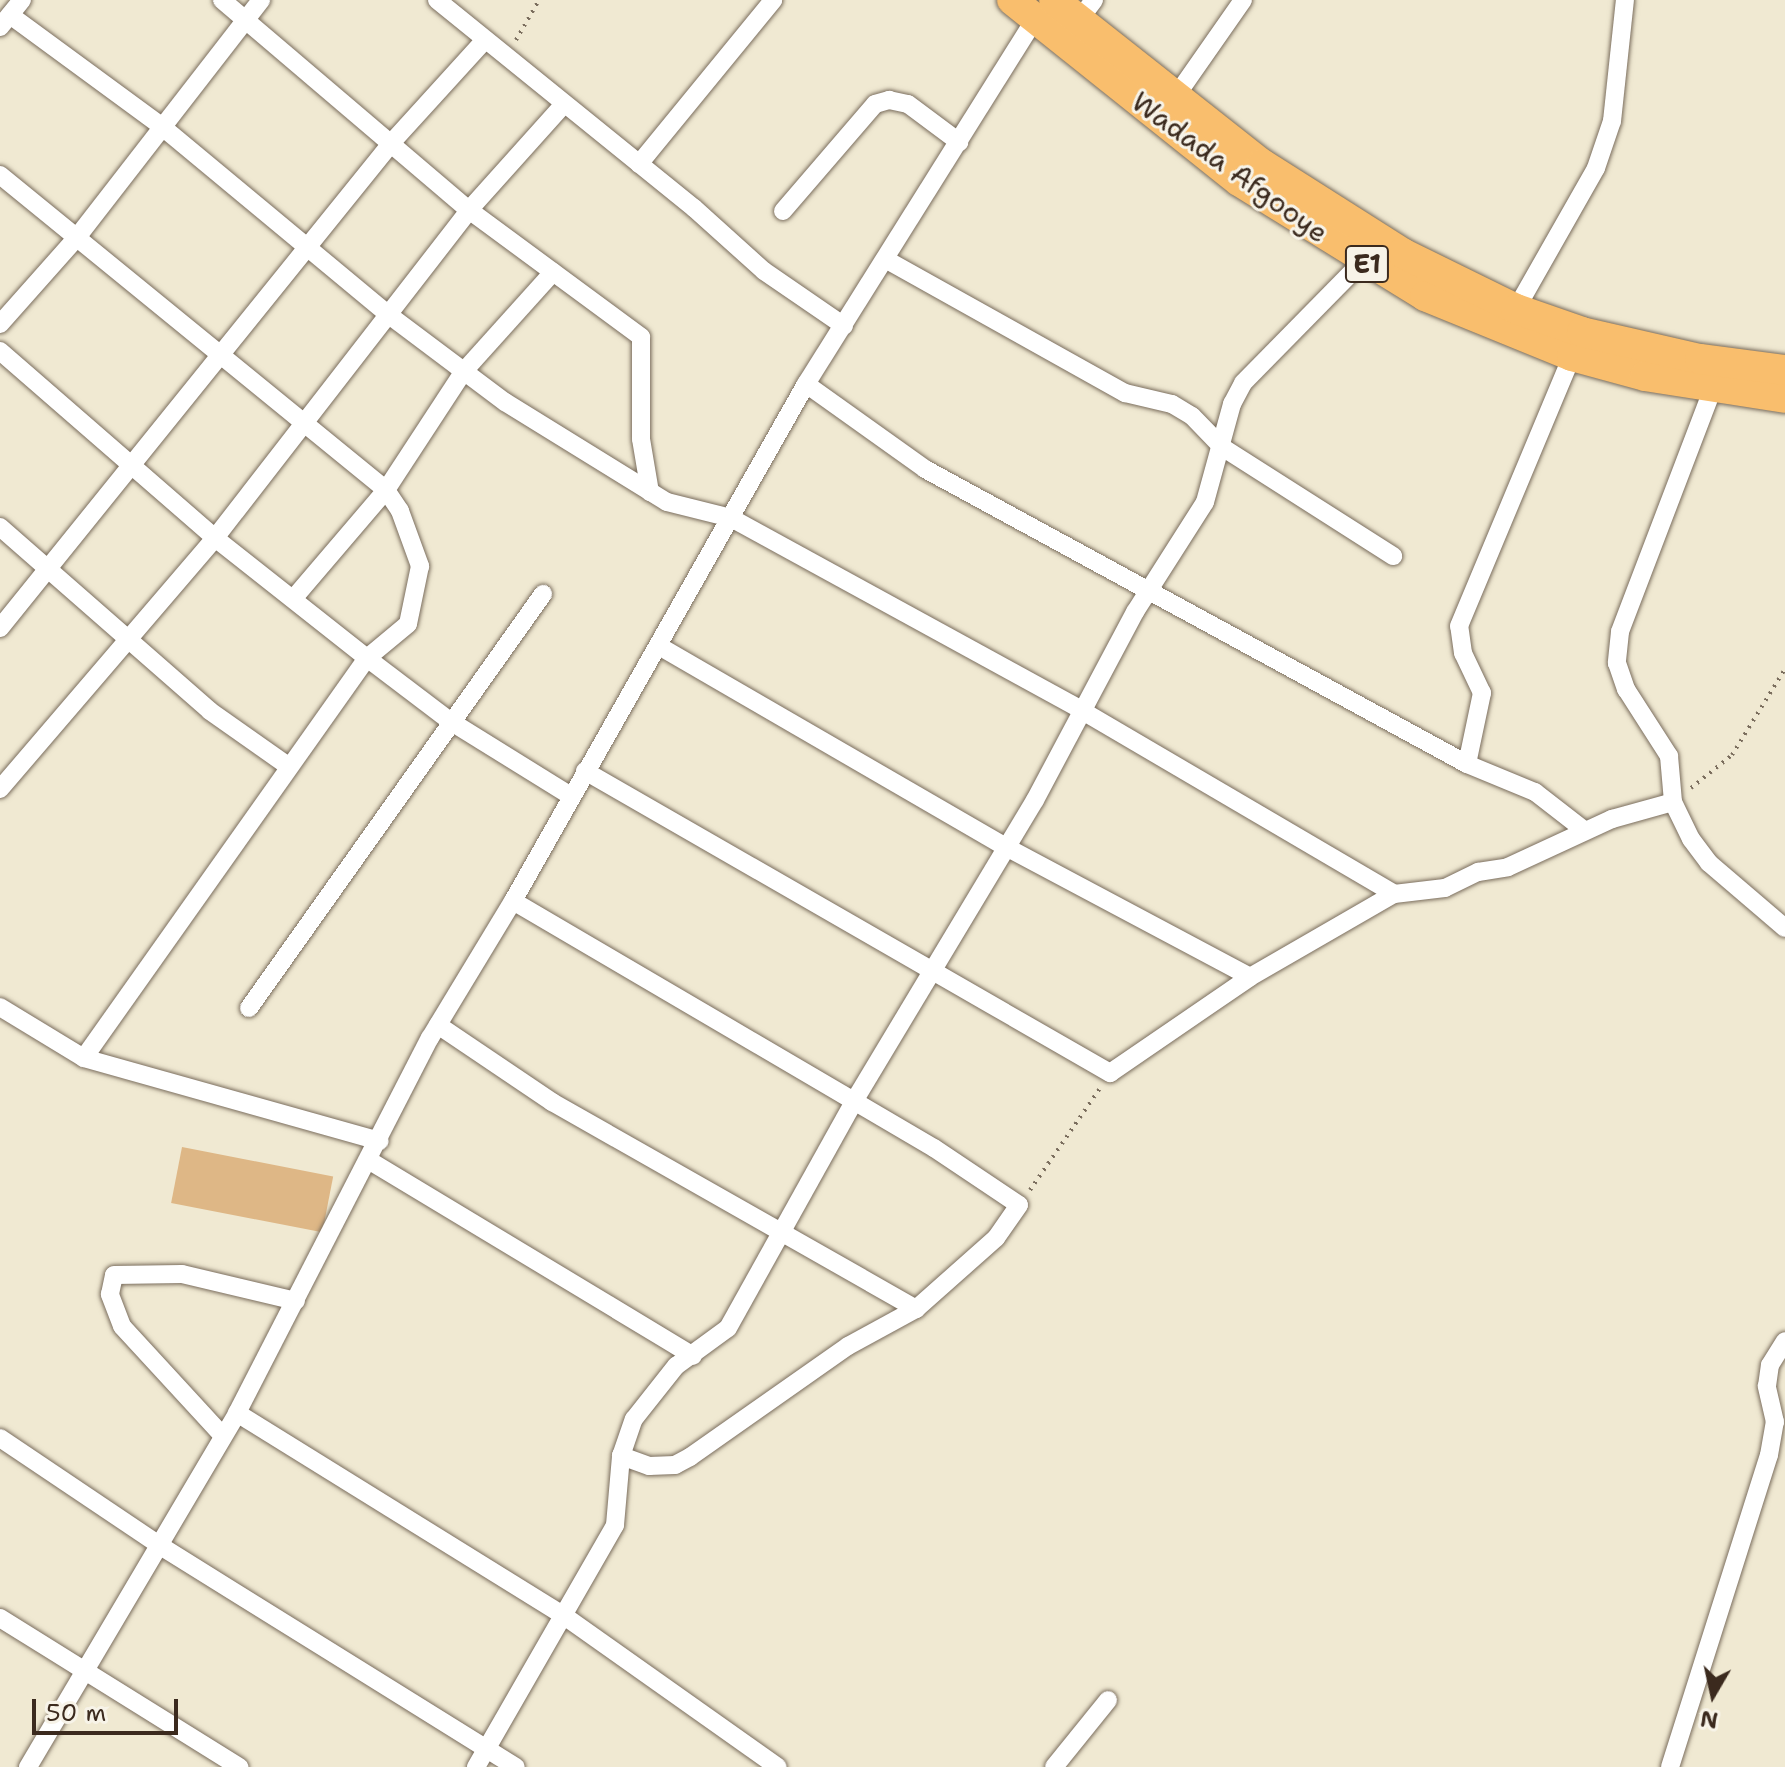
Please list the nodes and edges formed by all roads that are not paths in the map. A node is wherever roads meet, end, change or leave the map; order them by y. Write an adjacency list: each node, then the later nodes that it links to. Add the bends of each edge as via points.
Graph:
1 (222, 0): 10 (street)
2 (261, 0): 10 (street)
3 (437, 0): 11 (street)
4 (773, 0): 17 (street)
5 (1243, 0): 12 (street)
6 (1627, 2): 26 (street, via 1612,121 1600,157)
7 (1034, 6): 8 (highway, Wadada Afgooye / E1); 16 (street); 24 (highway, Wadada Afgooye / E1, via 1239,181)
8 (1086, 10): 12 (highway, Wadada Afgooye / E1)
9 (11, 14): 14 (street)
10 (247, 18): 14 (street); 15 (street)
11 (485, 40): 13 (street); 15 (street)
12 (1176, 96): 26 (highway, Wadada Afgooye / E1, via 1343,219)
13 (564, 104): 17 (street); 19 (street)
14 (160, 125): 21 (street); 22 (street)
15 (393, 141): 19 (street); 22 (street)
16 (959, 142): 20 (street, via 908,104 875,104); 23 (street)
17 (639, 164): 29 (street, via 764,271)
18 (0, 175): 21 (street)
19 (469, 210): 25 (street); 27 (street)
20 (783, 211)
21 (78, 236): 28 (street); 32 (street)
22 (310, 248): 27 (street); 32 (street)
23 (885, 259): 29 (street); 39 (street, via 1125,393 1172,404)
24 (1363, 261): 31 (highway, Wadada Afgooye / E1, via 1425,296); 39 (street, via 1243,383)
25 (553, 272): 34 (street); 42 (street, via 641,337 641,439)
26 (1516, 309): 33 (highway, Wadada Afgooye / E1, via 1638,346)
27 (389, 315): 34 (street); 38 (street)
28 (0, 324)
29 (844, 326): 35 (street)
30 (0, 351): 40 (street)
31 (1572, 356): 36 (highway, Wadada Afgooye / E1); 57 (street, via 1459,626 1463,653 1482,693)
32 (222, 359): 38 (street); 40 (street)
33 (1785, 370)
34 (464, 371): 41 (street); 42 (street)
35 (806, 384): 43 (street); 48 (street, via 925,469)
36 (1713, 388): 37 (highway, Wadada Afgooye / E1); 62 (street, via 1617,645 1626,689 1669,756)
37 (1785, 398)
38 (304, 427): 41 (street); 45 (street)
39 (1222, 447): 46 (street); 48 (street, via 1205,502)
40 (132, 467): 45 (street); 47 (street)
41 (386, 490): 50 (street); 54 (street, via 420,566 419,582 408,624)
42 (650, 492): 43 (street, via 685,509)
43 (731, 518): 53 (street); 55 (street)
44 (0, 527): 47 (street)
45 (215, 538): 50 (street); 52 (street)
46 (1393, 556)
47 (48, 566): 51 (street); 52 (street)
48 (1149, 592): 55 (street); 57 (street)
49 (543, 594): 56 (street)
50 (293, 599): 54 (street)
51 (0, 628)
52 (126, 640): 58 (street, via 210,711); 60 (street)
53 (659, 646): 59 (street); 64 (street)
54 (367, 658): 56 (street); 58 (street)
55 (1081, 710): 64 (street); 65 (street)
56 (450, 721): 61 (street); 71 (street)
57 (1467, 764): 63 (street, via 1535,792)
58 (288, 766): 73 (street)
59 (585, 771): 61 (street); 68 (street)
60 (0, 789)
61 (571, 796): 66 (street)
62 (1673, 802): 63 (street); 67 (street, via 1709,863)
63 (1584, 830): 65 (street, via 1508,867 1478,872 1445,888)
64 (1006, 847): 68 (street); 69 (street)
65 (1394, 894): 69 (street)
66 (513, 901): 72 (street); 74 (street)
67 (1785, 928)
68 (934, 973): 69 (street, via 1110,1073); 74 (street)
69 (1250, 977)
70 (0, 1007): 73 (street)
71 (249, 1008)
72 (438, 1025): 75 (street); 77 (street, via 552,1102)
73 (84, 1058): 75 (street)
74 (853, 1103): 77 (street); 79 (street, via 1019,1205 996,1238)
75 (380, 1141): 76 (street)
76 (370, 1161): 78 (street); 81 (street)
77 (779, 1235): 79 (street); 81 (street, via 728,1328)
78 (296, 1301): 82 (street); 83 (street, via 182,1274 114,1275 110,1294 122,1326)
79 (916, 1309): 85 (street, via 848,1346 675,1465 649,1466)
80 (1785, 1341): 98 (street, via 1770,1365 1767,1386 1775,1422 1769,1455)
81 (693, 1356): 85 (street, via 676,1366 643,1407)
82 (237, 1413): 83 (street); 87 (street)
83 (223, 1436): 86 (street)
84 (0, 1438): 86 (street)
85 (621, 1456): 87 (street, via 615,1525)
86 (159, 1545): 89 (street); 91 (street)
87 (563, 1615): 91 (street); 96 (street)
88 (0, 1618): 89 (street)
89 (84, 1671): 92 (street); 93 (street)
90 (1108, 1700): 97 (street)
91 (487, 1749): 94 (street); 95 (street)
92 (28, 1767)
93 (239, 1767)
94 (476, 1767)
95 (515, 1767)
96 (778, 1767)
97 (1054, 1767)
98 (1670, 1767)

